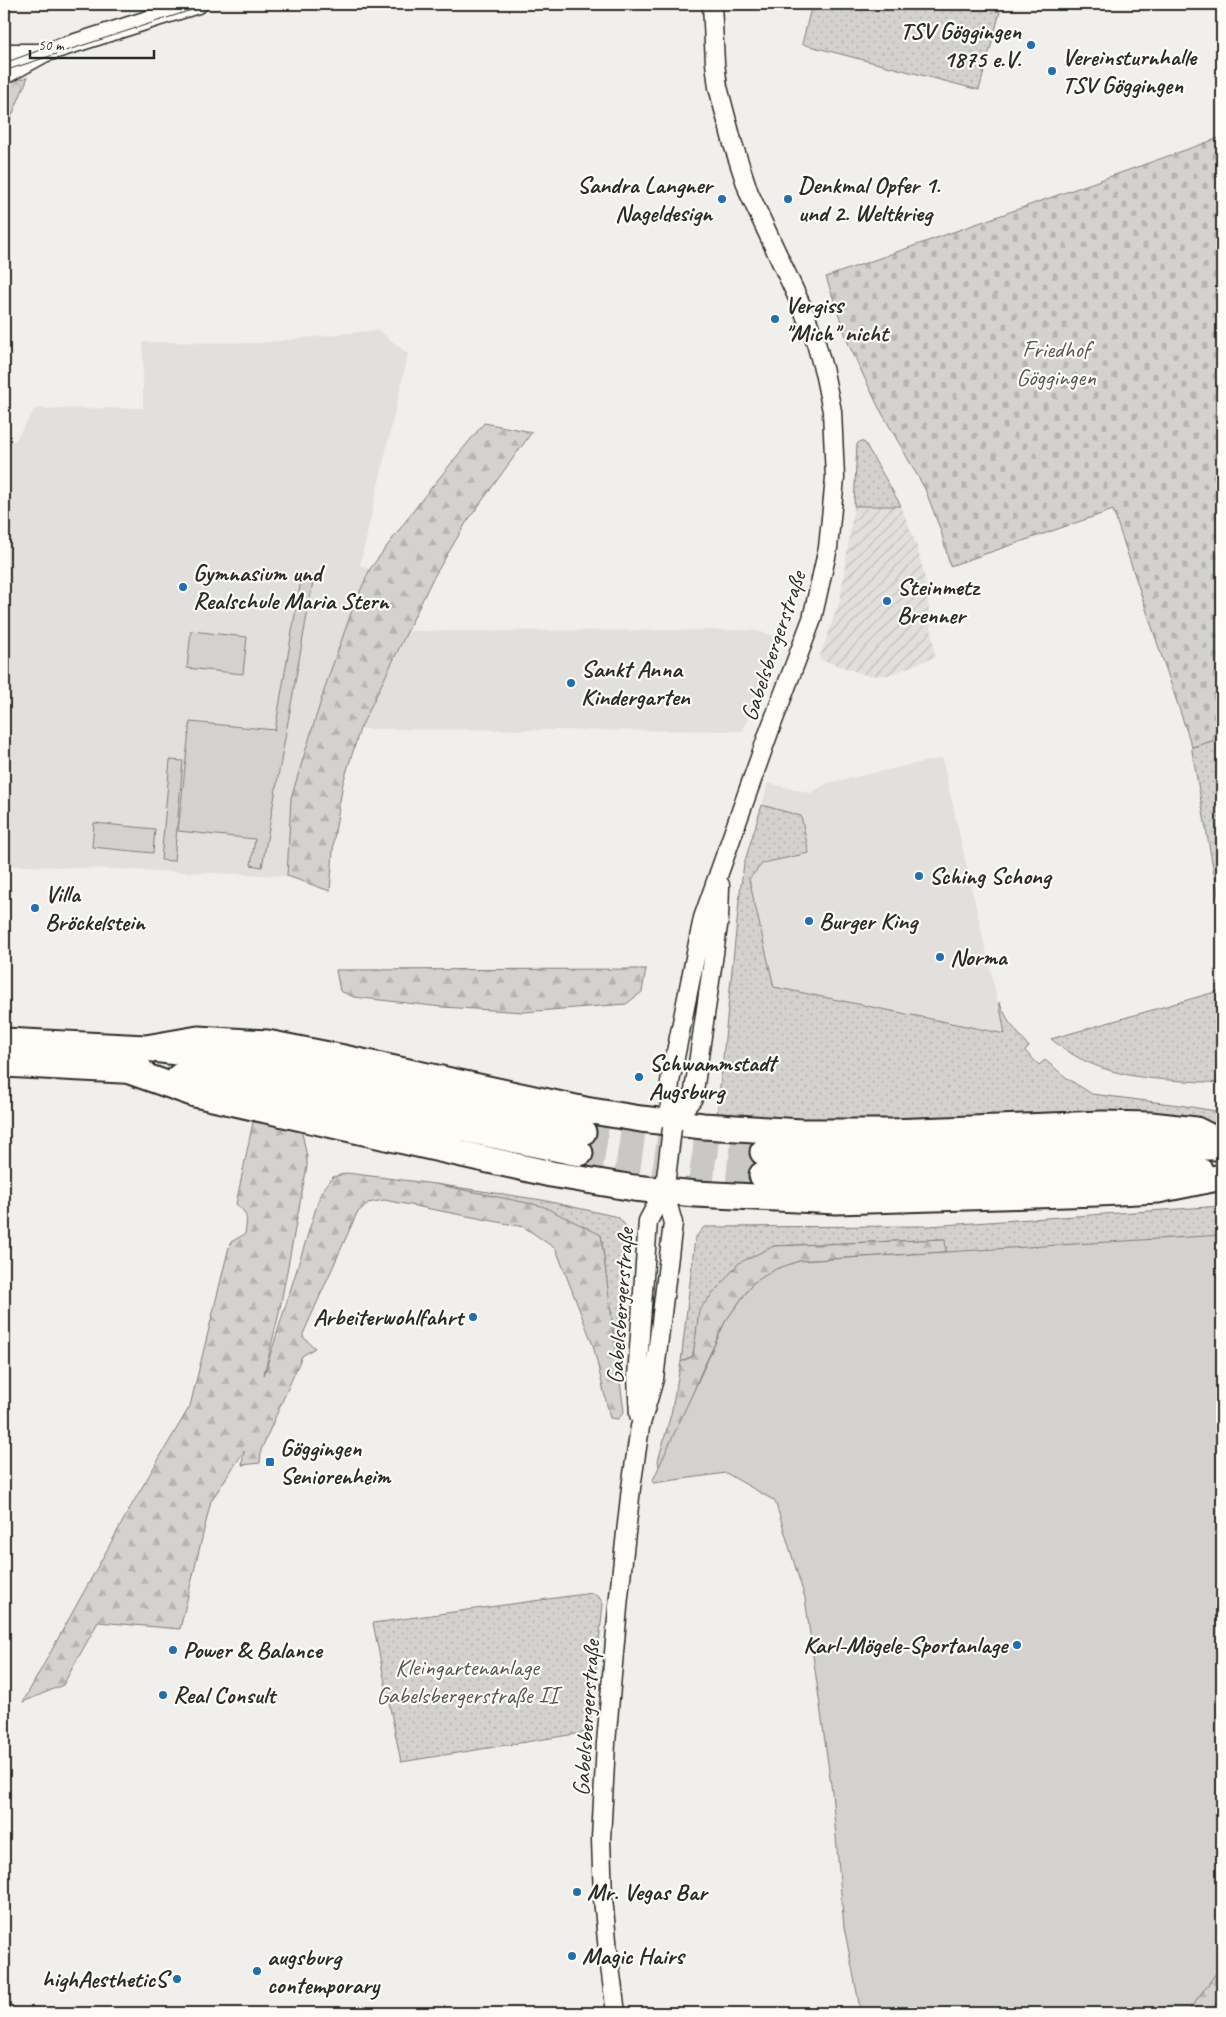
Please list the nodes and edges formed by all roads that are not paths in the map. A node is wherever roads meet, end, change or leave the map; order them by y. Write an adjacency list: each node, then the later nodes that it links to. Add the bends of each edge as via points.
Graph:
1 (198, 4): 4 (street)
2 (712, 4): 6 (street, Gabelsbergerstraße, via 715,63 733,144 749,193 816,343 830,399 835,449 835,487 828,553 812,619)
3 (4, 52): 4 (street)
4 (44, 53): 5 (street)
5 (4, 75)
6 (721, 870): 11 (street, Gabelsbergerstraße, via 703,918 670,1082); 11 (street, Gabelsbergerstraße, via 719,919 693,1098)
7 (4, 1041): 8 (highway)
8 (146, 1048): 10 (highway, via 292,1069 582,1143 476,1133 236,1082); 11 (highway, via 198,1039 267,1043)
9 (4, 1064): 10 (highway)
10 (124, 1069): 15 (highway, via 195,1094 551,1174 634,1188)
11 (673, 1126): 12 (highway, via 891,1132 1151,1124 1196,1130); 15 (street, Gabelsbergerstraße, bridge)
12 (1222, 1145): 13 (highway, via 838,1156 763,1164 836,1178 1140,1170)
13 (1222, 1172)
14 (1222, 1177): 15 (highway, via 1148,1190 836,1201 764,1198)
15 (665, 1184): 16 (street, Gabelsbergerstraße, via 673,1223 654,1379); 16 (street, Gabelsbergerstraße, via 648,1221 637,1377)
16 (640, 1427): 17 (street, Gabelsbergerstraße, via 619,1596 601,1839 605,1920)
17 (616, 2013)

